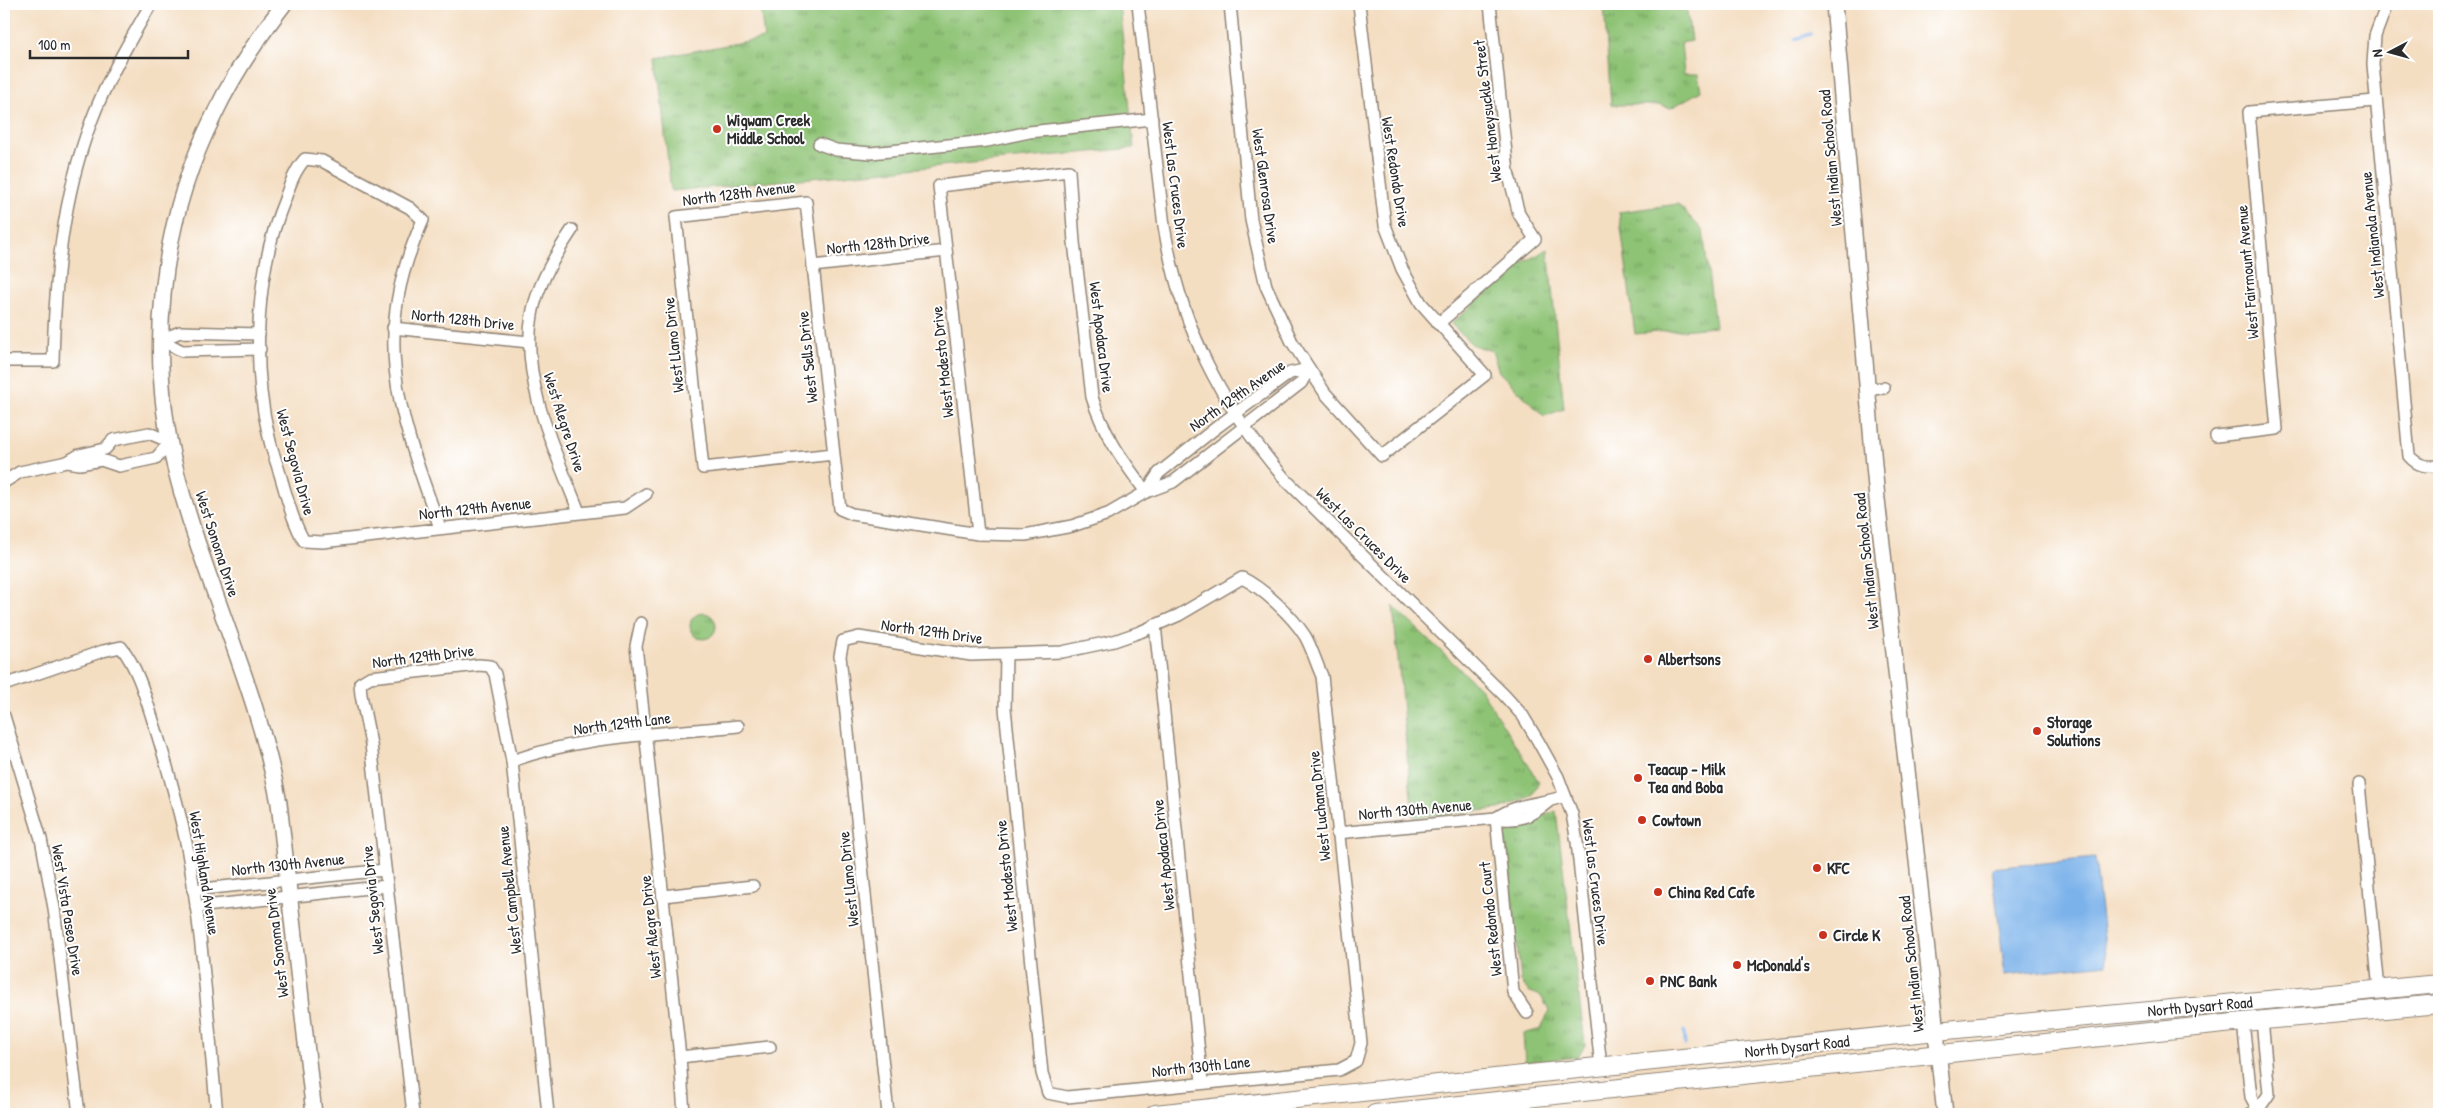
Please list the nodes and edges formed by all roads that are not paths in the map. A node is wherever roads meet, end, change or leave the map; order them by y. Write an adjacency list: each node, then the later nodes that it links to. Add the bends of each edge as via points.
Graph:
1 (151, 4): 24 (street, via 114,70 91,122 75,173 61,237 52,361)
2 (284, 4): 21 (street, West Sonoma Drive, via 256,41 226,90 194,163 169,251)
3 (1138, 4): 10 (street, West Las Cruces Drive)
4 (1230, 4): 25 (street, West Glenrosa Drive, via 1251,220 1266,286 1292,342)
5 (1359, 4): 18 (street, West Redondo Drive, via 1385,225 1402,269 1421,303)
6 (1490, 4): 18 (street, West Honeysuckle Street, via 1508,172 1519,214 1535,239)
7 (1834, 4): 72 (street, West Indian School Road, via 1876,388 1877,499)
8 (2387, 4): 9 (street, West Indianola Avenue, via 2376,36 2373,64)
9 (2375, 101): 28 (street, West Fairmount Avenue, via 2249,112 2277,428); 33 (street, West Indianola Avenue, via 2409,456 2427,467)
10 (1152, 119): 11 (street, via 871,153 836,150); 26 (street, West Las Cruces Drive, via 1169,259 1195,340)
11 (819, 144)
12 (1069, 171): 16 (street, West Modesto Drive, via 939,186); 35 (street, West Apodaca Drive, via 1092,397 1113,446)
13 (806, 202): 14 (street, North 128th Avenue); 17 (street, West Sells Drive)
14 (676, 217): 30 (street, West Llano Drive, via 703,468)
15 (572, 230): 22 (street, West Alegre Drive, via 539,292 532,314)
16 (946, 252): 17 (street, North 128th Drive); 40 (street, West Modesto Drive)
17 (813, 266): 30 (street, West Sells Drive)
18 (1438, 324): 31 (street, West Redondo Drive, via 1485,374)
19 (394, 328): 20 (street, West Segovia Drive, via 403,273 423,220 410,208 322,161 305,159 297,167 276,218 261,297); 22 (street, North 128th Drive); 39 (street, via 393,361 402,415)
20 (259, 334): 21 (street, via 180,332); 23 (street, West Segovia Drive)
21 (161, 340): 23 (street, via 182,351); 29 (street, West Sonoma Drive, via 164,406)
22 (529, 342): 38 (street, West Alegre Drive, via 538,399)
23 (260, 349): 41 (street, West Segovia Drive, via 261,385 269,436 296,527)
24 (4, 361)
25 (1309, 369): 26 (street, North 129th Avenue, via 1290,373); 27 (street, North 129th Avenue, via 1302,383); 31 (street, West Glenrosa Drive, via 1325,393)
26 (1235, 414): 27 (street, West Las Cruces Drive); 35 (street, North 129th Avenue, via 1160,473)
27 (1244, 426): 35 (street, North 129th Avenue, via 1173,482); 55 (street, West Las Cruces Drive, via 1285,480 1523,716)
28 (2216, 436)
29 (170, 442): 32 (street, via 149,433 113,440 105,449 79,455); 32 (street, via 156,458 119,466 101,460 80,464); 59 (street, West Sonoma Drive, via 184,499 265,739 279,803)
30 (834, 454): 37 (street, West Sells Drive)
31 (1382, 456)
32 (66, 462): 34 (street, via 20,472)
33 (2439, 466)
34 (4, 482)
35 (1146, 492): 40 (street, North 129th Avenue, via 1108,514 1072,526 1025,534)
36 (646, 494): 38 (street, North 129th Avenue, via 625,508)
37 (840, 509): 40 (street, North 129th Avenue, via 852,514)
38 (579, 512): 39 (street, North 129th Avenue)
39 (440, 528): 41 (street, North 129th Avenue, via 322,542)
40 (978, 534)
41 (304, 541)
42 (1242, 578): 44 (street, North 129th Drive, via 1179,615); 57 (street, West Luchana Drive, via 1274,602 1305,636 1322,676)
43 (641, 622): 52 (street, West Alegre Drive, via 636,646)
44 (1155, 625): 46 (street, North 129th Drive, via 1114,641 1062,652); 78 (street, West Apodaca Drive)
45 (843, 641): 46 (street, North 129th Drive, via 859,637 971,655); 89 (street, West Llano Drive, via 840,656)
46 (1006, 655): 80 (street, West Modesto Drive, via 1006,718 1042,1073)
47 (490, 666): 48 (street, North 129th Drive, via 370,677); 53 (street, West Campbell Avenue, via 495,674)
48 (360, 683): 58 (street, West Segovia Drive, via 371,744)
49 (4, 685): 62 (street, West Highland Avenue, via 121,647 130,658 172,782)
50 (4, 716): 83 (street, West Vista Paseo Drive, via 41,839 53,900)
51 (738, 726): 52 (street, North 129th Lane)
52 (646, 736): 53 (street, North 129th Lane, via 574,744 539,751); 64 (street, West Alegre Drive)
53 (512, 761): 87 (street, West Campbell Avenue)
54 (2359, 784): 67 (street)
55 (1565, 796): 56 (street, North 130th Avenue, via 1548,802 1530,802 1511,821); 77 (street, West Las Cruces Drive, via 1577,842)
56 (1496, 818): 57 (street, North 130th Avenue); 69 (street, West Redondo Court, via 1513,992)
57 (1337, 833): 76 (street, West Luchana Drive, via 1361,1043)
58 (385, 870): 59 (street, North 130th Avenue); 60 (street, West Segovia Drive)
59 (287, 880): 62 (street, North 130th Avenue); 63 (street, West Sonoma Drive)
60 (387, 886): 63 (street, North 130th Avenue); 86 (street, West Segovia Drive)
61 (753, 886): 64 (street)
62 (194, 890): 65 (street, West Highland Avenue)
63 (289, 896): 65 (street, North 130th Avenue); 85 (street, West Sonoma Drive)
64 (663, 896): 75 (street, West Alegre Drive)
65 (196, 907): 84 (street, West Highland Avenue)
66 (2439, 984): 67 (main road, North Dysart Road)
67 (2379, 990): 72 (main road, North Dysart Road)
68 (2439, 1004): 70 (main road, North Dysart Road)
69 (1528, 1013)
70 (2262, 1020): 71 (main road, North Dysart Road); 82 (street, via 2269,1094)
71 (2243, 1022): 74 (main road, North Dysart Road); 82 (street)
72 (1936, 1031): 74 (street, West Indian School Road); 77 (main road, North Dysart Road)
73 (770, 1047): 75 (street)
74 (1939, 1055): 79 (main road, North Dysart Road); 92 (street, West Indian School Road)
75 (680, 1057): 88 (street, West Alegre Drive)
76 (1356, 1062): 78 (street, North 130th Lane, via 1339,1070)
77 (1601, 1067): 79 (main road); 81 (main road, North Dysart Road)
78 (1202, 1082): 80 (street, North 130th Lane, via 1067,1097)
79 (1604, 1090): 91 (main road, North Dysart Road)
80 (1048, 1094)
81 (1274, 1108): 90 (main road, North Dysart Road)
82 (2254, 1112)
83 (79, 1114)
84 (217, 1114)
85 (314, 1114)
86 (413, 1114)
87 (548, 1114)
88 (684, 1114)
89 (888, 1114)
90 (1155, 1114)
91 (1375, 1114)
92 (1945, 1114)

